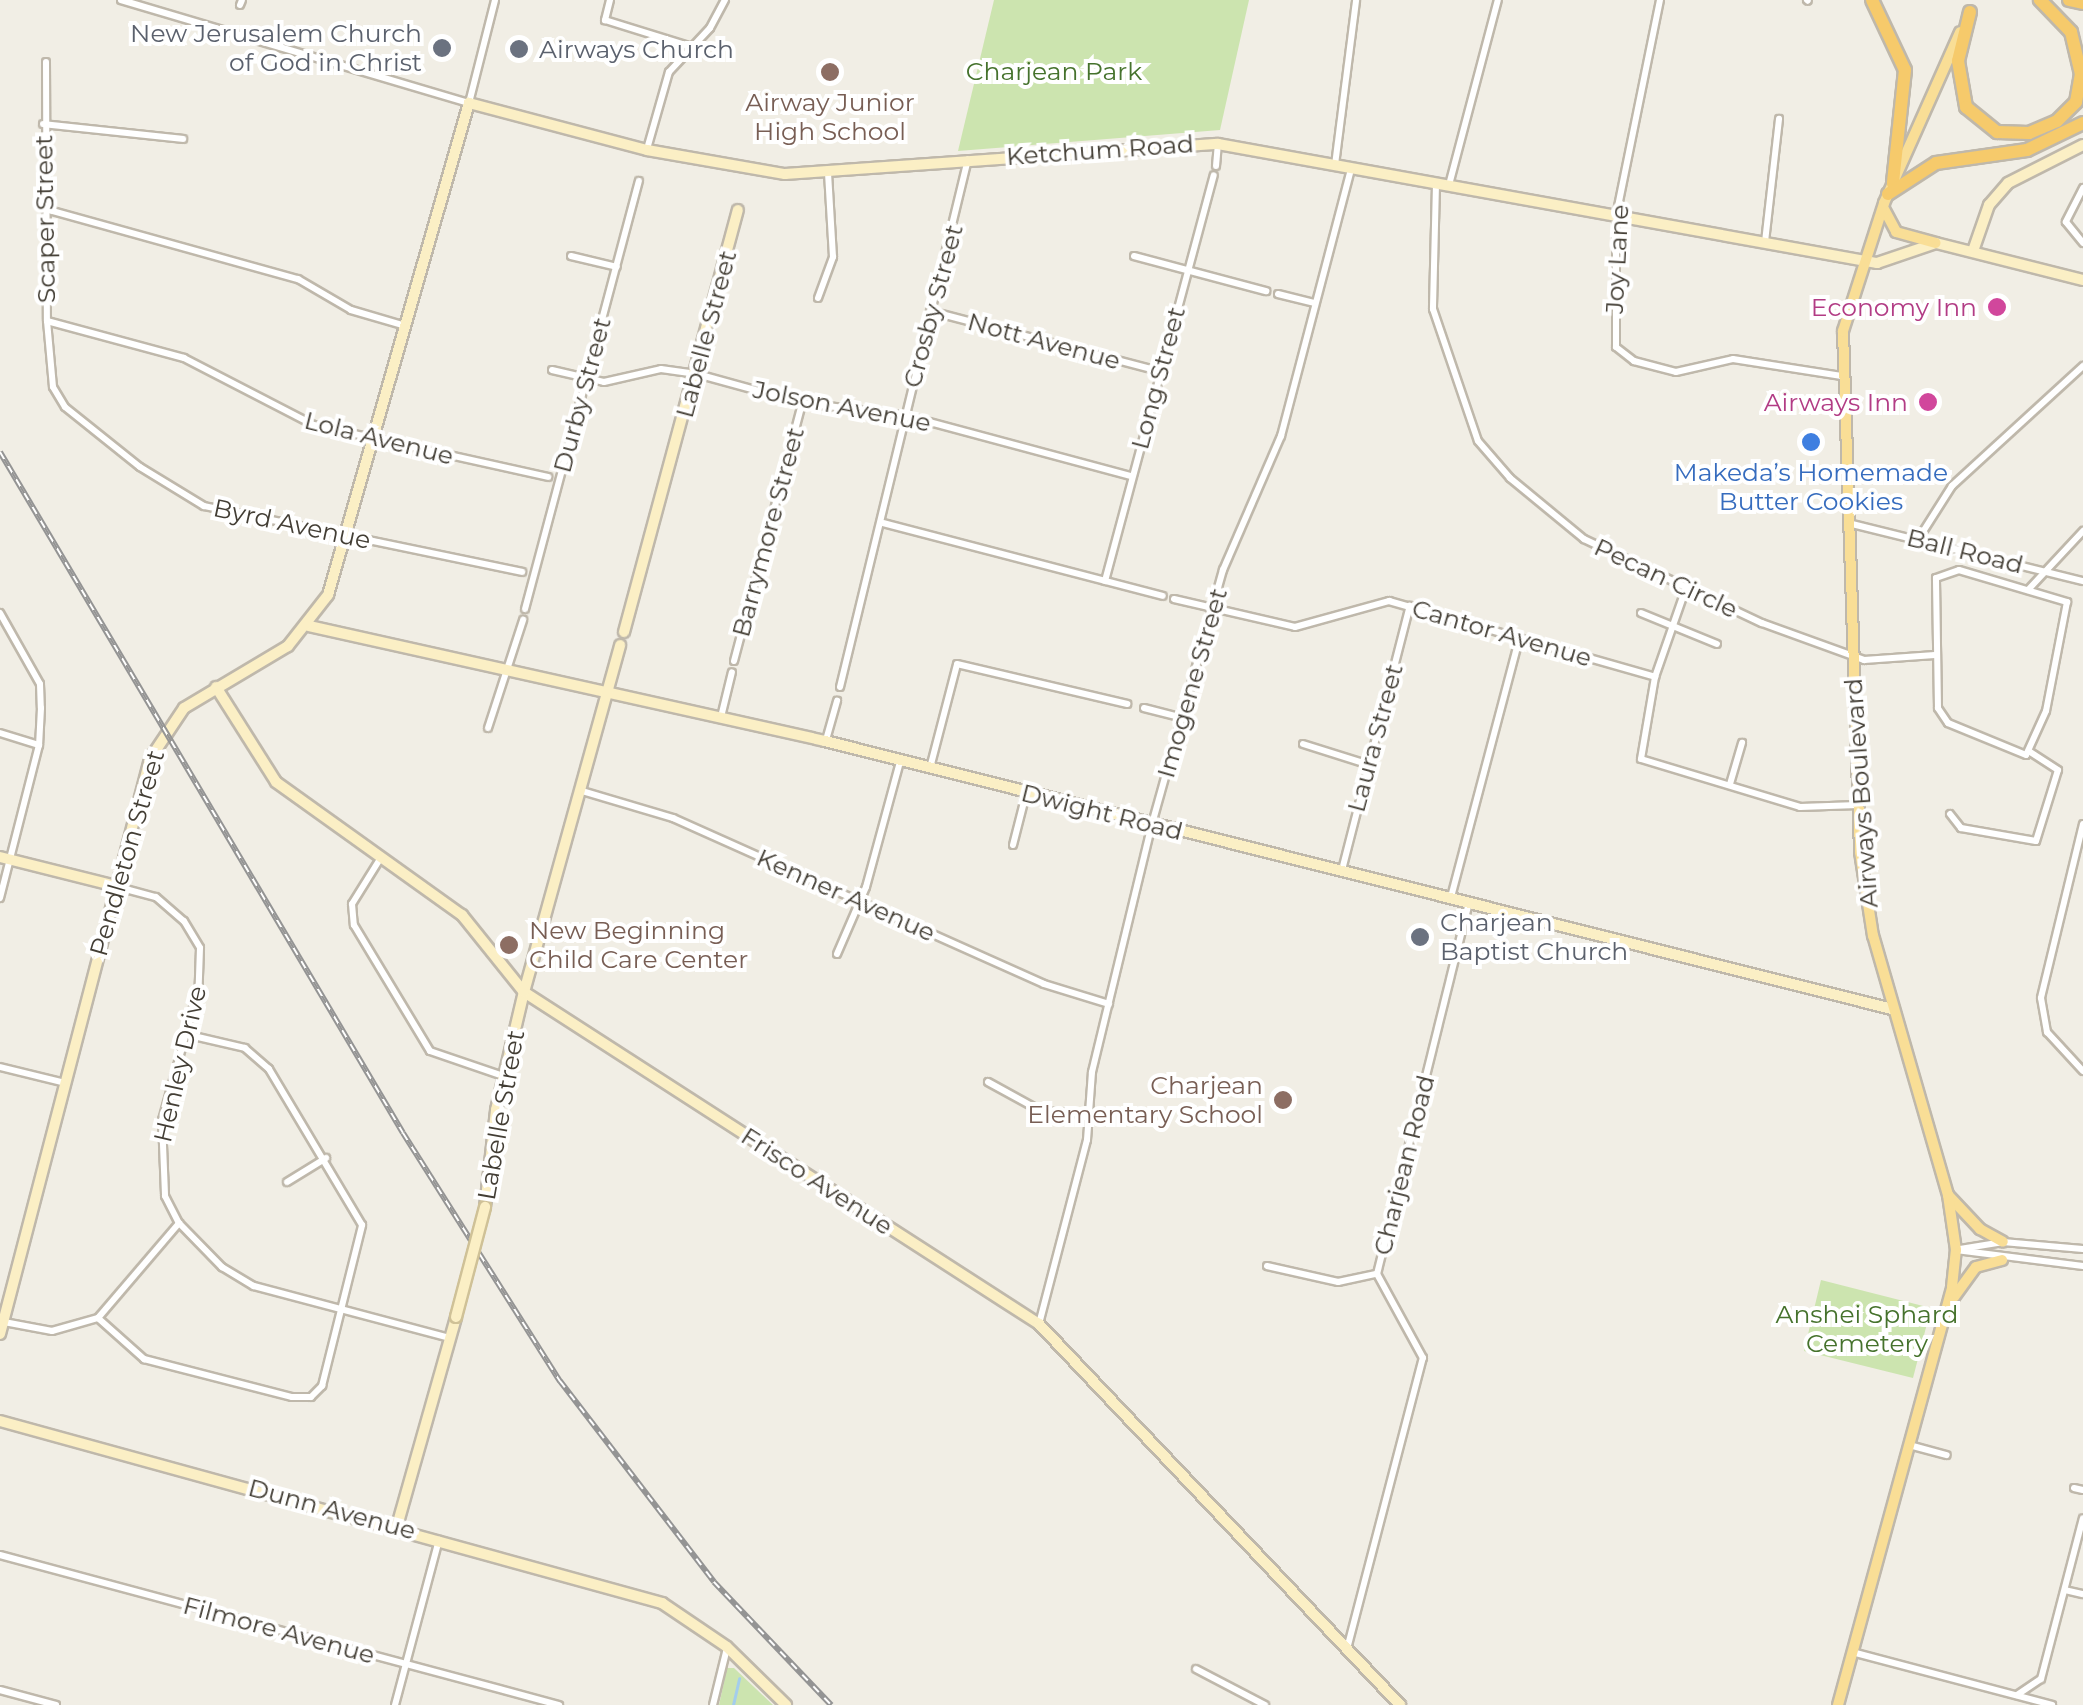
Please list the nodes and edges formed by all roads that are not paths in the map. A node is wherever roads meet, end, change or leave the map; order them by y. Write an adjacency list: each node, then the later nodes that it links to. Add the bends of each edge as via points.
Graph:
1 (121, 0): 11 (street, Ketchum Road)
2 (495, 0): 16 (street)
3 (610, 0): 14 (street, via 605,20)
4 (725, 0): 14 (street, via 710,28)
5 (1356, 0): 25 (street)
6 (1498, 0): 32 (street)
7 (1660, 0): 37 (street, Joy Lane)
8 (1872, 0): 34 (highway, via 1905,70)
9 (2040, 0): 13 (highway, via 2071,32 2080,74 2076,102 2056,122 2029,134 1997,132 1966,107 1958,61)
10 (2069, 0): 12 (highway)
11 (137, 2): 16 (street, Ketchum Road)
12 (2083, 3)
13 (1972, 6): 34 (main road, Airways Boulevard)
14 (689, 46): 23 (street, via 660,94)
15 (46, 62): 19 (street, Scaper Street)
16 (468, 103): 23 (street, Ketchum Road); 54 (street, Pendleton Street)
17 (1779, 119): 38 (street)
18 (2083, 123): 34 (highway, via 2027,150 1936,163)
19 (44, 124): 20 (street); 35 (street, Scaper Street)
20 (184, 139)
21 (1218, 144): 24 (street, Ketchum Road); 25 (street, Ketchum Road); 26 (street)
22 (2083, 145): 41 (street, via 2008,183 1990,205)
23 (647, 150): 28 (street, Ketchum Road, via 746,171)
24 (968, 159): 28 (street, Ketchum Road); 52 (street, Crosby Street)
25 (1334, 165): 27 (street, Ketchum Road)
26 (1216, 166)
27 (1351, 168): 31 (street, Ketchum Road); 51 (street, Imogene Street)
28 (828, 171): 50 (street, via 834,257)
29 (1214, 175): 46 (street, Long Street)
30 (640, 181): 45 (street, Durby Street)
31 (1436, 184): 32 (street, Ketchum Road); 76 (street, Pecan Circle, via 1433,309 1478,441 1510,478 1584,539)
32 (1449, 186): 37 (street, Ketchum Road)
33 (2083, 188): 40 (street, via 2066,222)
34 (1888, 193): 39 (main road, via 1896,232); 44 (main road, Airways Boulevard)
35 (45, 209): 53 (street, Scaper Street); 54 (street, via 298,279 351,310)
36 (738, 210): 58 (street, Labelle Street)
37 (1616, 217): 38 (street, Ketchum Road); 60 (street, Joy Lane, via 1614,333 1616,347 1634,361 1676,372 1733,360)
38 (1764, 243): 44 (street, Ketchum Road)
39 (1936, 243): 41 (street); 44 (street, Ketchum Road, via 1877,262)
40 (2083, 243)
41 (1973, 251): 47 (street)
42 (571, 256): 45 (street)
43 (1134, 256): 46 (street)
44 (1862, 260): 60 (main road, Airways Boulevard, via 1844,324)
45 (618, 267): 61 (street, Durby Street)
46 (1188, 270): 48 (street); 57 (street, Long Street)
47 (2083, 280)
48 (1266, 291)
49 (1278, 294): 51 (street)
50 (818, 298)
51 (1315, 303): 82 (street, Imogene Street, via 1276,452 1234,540)
52 (930, 311): 57 (street, Nott Avenue); 63 (street, Crosby Street)
53 (47, 321): 59 (street, Scaper Street); 64 (street, Lola Avenue, via 184,358 289,414)
54 (402, 324): 64 (street, Pendleton Street)
55 (2083, 366): 71 (street, via 1952,486)
56 (552, 370): 61 (street, Jolson Avenue)
57 (1158, 370): 65 (street, Long Street)
58 (696, 374): 61 (street, Jolson Avenue, via 661,368 622,381); 62 (street, Jolson Avenue); 88 (street, Labelle Street)
59 (51, 376): 70 (street, Byrd Avenue, via 75,417 178,494 204,506)
60 (1842, 376): 68 (main road, Airways Boulevard)
61 (588, 379): 81 (street, Durby Street)
62 (802, 403): 63 (street, Jolson Avenue); 94 (street, Barrymore Street)
63 (903, 415): 65 (street, Jolson Avenue); 67 (street, Crosby Street)
64 (372, 441): 66 (street, Lola Avenue); 70 (street, Pendleton Street)
65 (1131, 476): 75 (street, Long Street)
66 (548, 477)
67 (883, 523): 75 (street); 99 (street, Crosby Street)
68 (1848, 523): 71 (street, Ball Road); 93 (main road, Airways Boulevard)
69 (2083, 531): 73 (street)
70 (347, 536): 72 (street, Byrd Avenue); 87 (street, Pendleton Street, via 336,577)
71 (1919, 538): 73 (street, Ball Road)
72 (522, 572)
73 (2044, 572): 74 (street, Ball Road); 77 (street)
74 (2083, 580)
75 (1105, 581): 78 (street)
76 (1686, 588): 86 (street); 93 (street, Pecan Circle)
77 (2028, 590): 92 (street, via 1959,570 1936,578); 112 (street, via 2068,602 2046,710)
78 (1163, 596)
79 (1174, 599): 82 (street, Cantor Avenue)
80 (1410, 606): 82 (street, Cantor Avenue, via 1389,601 1295,628); 89 (street, Cantor Avenue); 114 (street, Laura Street)
81 (525, 609)
82 (1212, 609): 105 (street, Imogene Street)
83 (0, 612): 111 (street, via 40,684)
84 (1642, 613): 86 (street)
85 (523, 620): 95 (street)
86 (1672, 624): 90 (street); 97 (street)
87 (310, 626): 95 (street, Dwight Road); 98 (street, Pendleton Street, via 288,646)
88 (624, 632)
89 (1519, 638): 97 (street, Cantor Avenue); 129 (street)
90 (1717, 644)
91 (620, 646): 100 (street, Labelle Street)
92 (1935, 655): 93 (street); 112 (street, via 1938,708 1948,723 1984,741)
93 (1850, 657): 119 (main road, Airways Boulevard)
94 (734, 662)
95 (510, 669): 100 (street, Dwight Road); 106 (street)
96 (732, 672): 104 (street, Barrymore Street)
97 (1654, 677): 116 (street, via 1641,759)
98 (216, 686): 125 (street, Frisco Avenue, via 276,782); 127 (street, Pendleton Street, via 184,708 160,737)
99 (840, 687)
100 (608, 690): 104 (street, Dwight Road); 117 (street, Labelle Street)
101 (837, 701): 108 (street)
102 (1127, 704): 115 (street, via 957,664)
103 (1144, 708): 105 (street)
104 (720, 717): 108 (street, Dwight Road)
105 (1184, 718): 121 (street, Imogene Street)
106 (488, 728)
107 (0, 733): 111 (street)
108 (825, 742): 113 (street, Dwight Road)
109 (1742, 743): 116 (street)
110 (1303, 744): 114 (street)
111 (39, 746): 124 (street)
112 (2029, 751): 120 (street, via 2058,770 2036,841 1961,828)
113 (900, 762): 115 (street, Dwight Road); 130 (street)
114 (1368, 764): 126 (street, Laura Street)
115 (930, 768): 118 (street, Dwight Road)
116 (1730, 784): 119 (street, via 1800,807)
117 (582, 791): 130 (street, Kenner Avenue, via 673,818); 133 (street, Labelle Street)
118 (1026, 794): 121 (street, Dwight Road); 123 (street)
119 (1858, 805): 135 (main road, Airways Boulevard, via 1873,936)
120 (1950, 814)
121 (1152, 824): 126 (street, Dwight Road); 134 (street, Imogene Street)
122 (2083, 824): 139 (street, via 2041,998 2047,1032)
123 (1013, 846)
124 (5, 858): 127 (street); 128 (street)
125 (380, 859): 133 (street, Frisco Avenue, via 462,915); 140 (street, via 352,904 354,926 430,1051)
126 (1341, 871): 129 (street, Dwight Road)
127 (116, 886): 136 (street, Henley Drive, via 156,898 184,920 200,948 200,986); 142 (street, Pendleton Street)
128 (0, 898)
129 (1450, 898): 131 (street, Dwight Road)
130 (860, 902): 132 (street); 134 (street, Kenner Avenue, via 1044,984)
131 (1469, 903): 135 (street, Dwight Road); 154 (street, Charjean Road)
132 (837, 954)
133 (524, 992): 140 (street, Labelle Street); 159 (street, Frisco Avenue)
134 (1109, 1004): 143 (street, Imogene Street)
135 (1892, 1009): 146 (main road, Airways Boulevard)
136 (185, 1034): 144 (street, via 246,1048 269,1069); 147 (street, Henley Drive, via 162,1120 159,1159 165,1196)
137 (2083, 1057): 139 (street)
138 (0, 1067): 142 (street)
139 (2082, 1069)
140 (504, 1077): 161 (street, Labelle Street, bridge, via 485,1207)
141 (988, 1082): 143 (street, via 1041,1112)
142 (65, 1084): 158 (street, Pendleton Street)
143 (1088, 1114): 159 (street, Imogene Street)
144 (326, 1158): 145 (street); 155 (street, via 362,1225)
145 (286, 1182)
146 (1948, 1196): 148 (main road); 150 (main road, Airways Boulevard)
147 (179, 1223): 155 (street, Henley Drive, via 222,1268 254,1286); 157 (street)
148 (2003, 1242): 149 (street); 150 (street)
149 (2083, 1249)
150 (1956, 1250): 151 (street); 156 (main road, Airways Boulevard)
151 (2002, 1260): 153 (street); 156 (main road, via 1964,1278)
152 (1267, 1266): 154 (street, via 1338,1282)
153 (2083, 1266)
154 (1378, 1274): 174 (street, Charjean Road, via 1423,1358)
155 (342, 1309): 157 (street, via 322,1386 311,1397 144,1358); 161 (street, Henley Drive)
156 (1944, 1315): 163 (main road, Airways Boulevard)
157 (98, 1318): 158 (street, via 52,1331)
158 (3, 1321): 160 (street, Pendleton Street)
159 (1038, 1324): 174 (street, Frisco Avenue)
160 (0, 1334)
161 (450, 1338): 168 (street, Labelle Street)
162 (0, 1421): 168 (street, Dunn Avenue)
163 (1907, 1444): 164 (street); 175 (main road, Airways Boulevard)
164 (1947, 1455)
165 (2074, 1488): 166 (street)
166 (2083, 1490)
167 (2083, 1518): 171 (street)
168 (396, 1526): 169 (street, Dunn Avenue)
169 (439, 1538): 173 (street, Dunn Avenue, via 662,1603); 176 (street)
170 (0, 1554): 176 (street, Filmore Avenue)
171 (2064, 1590): 172 (street); 179 (street, via 2040,1679)
172 (2083, 1594)
173 (727, 1647): 183 (street); 184 (street, Dunn Avenue)
174 (1346, 1650): 186 (street, Frisco Avenue)
175 (1852, 1652): 179 (street); 187 (main road, Airways Boulevard)
176 (405, 1664): 181 (street); 182 (street, Filmore Avenue)
177 (1196, 1668): 185 (street)
178 (0, 1690): 180 (street)
179 (2016, 1696): 188 (street)
180 (56, 1705)
181 (395, 1705)
182 (559, 1705)
183 (713, 1705)
184 (786, 1705)
185 (1265, 1705)
186 (1400, 1705)
187 (1838, 1705)
188 (2052, 1705)

